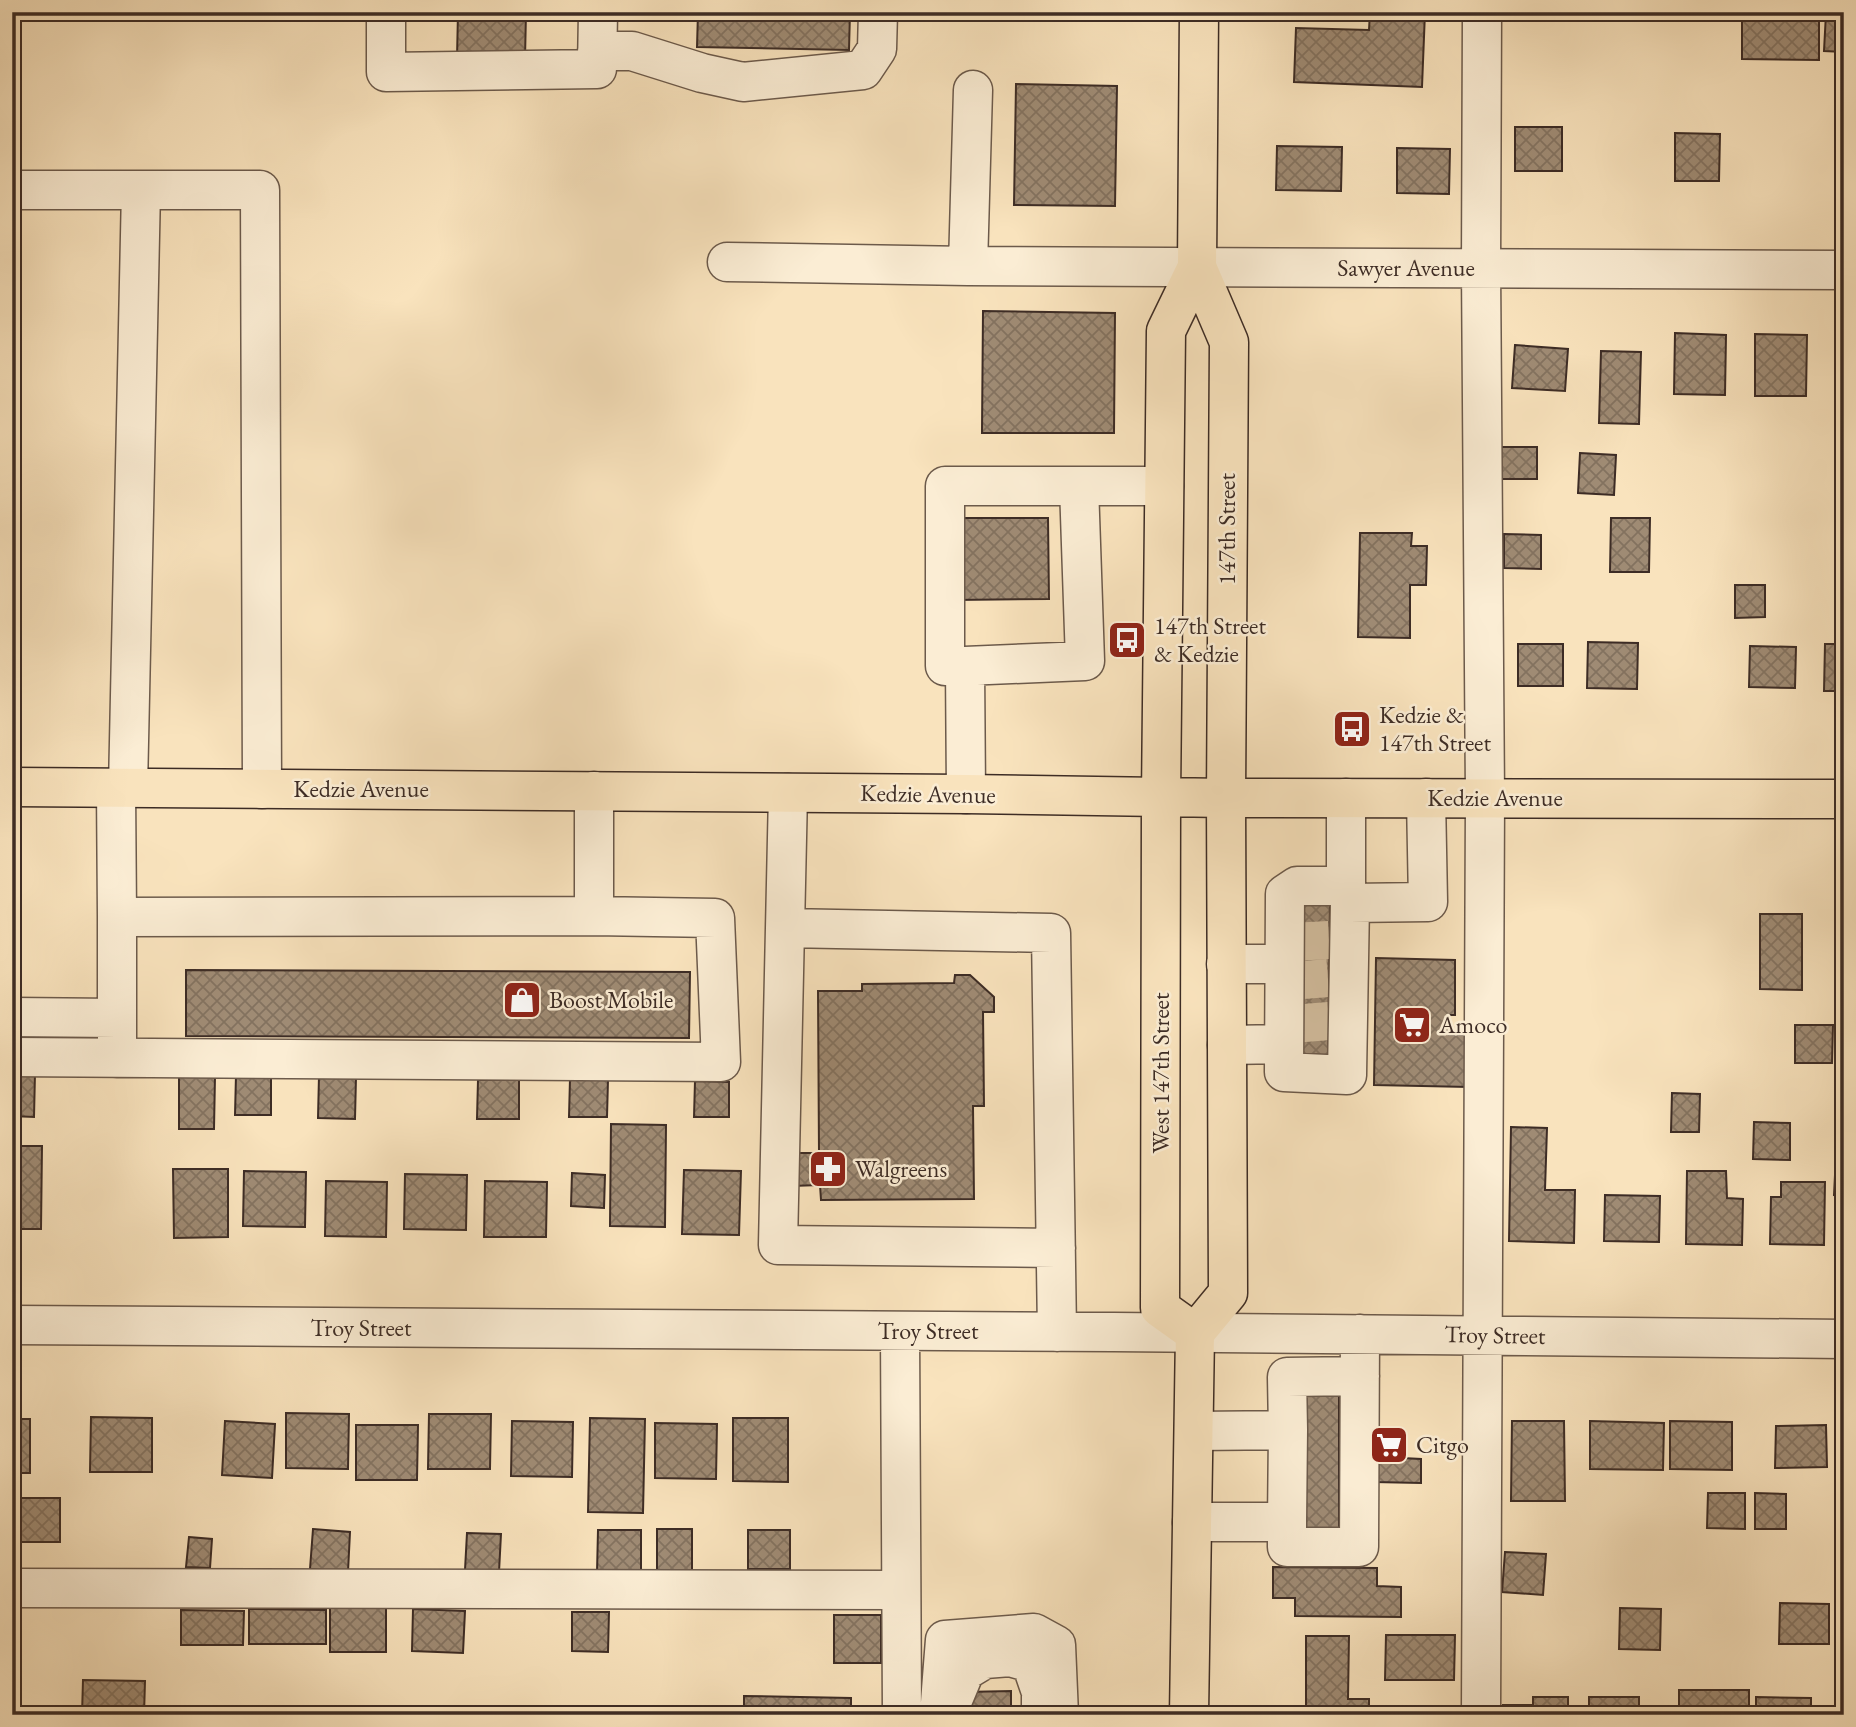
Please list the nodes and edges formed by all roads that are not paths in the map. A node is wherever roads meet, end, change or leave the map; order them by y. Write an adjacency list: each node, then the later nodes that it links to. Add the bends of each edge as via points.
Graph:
1 (386, 12): 6 (street, via 386,72 597,69)
2 (598, 12): 6 (street)
3 (878, 12): 6 (street, via 877,49 863,70 743,82 632,51)
4 (1199, 12): 12 (main road, 147th Street)
5 (1482, 12): 13 (street)
6 (597, 51)
7 (973, 90): 11 (street)
8 (12, 190): 9 (street)
9 (141, 190): 19 (street); 20 (street, via 260,190)
10 (727, 262): 11 (street, Sawyer Avenue)
11 (968, 266): 12 (street, Sawyer Avenue)
12 (1197, 267): 13 (street, Sawyer Avenue); 16 (main road, 147th Street, via 1166,331); 25 (main road, 147th Street, via 1229,342)
13 (1481, 268): 14 (street, Sawyer Avenue); 28 (street)
14 (1844, 270)
15 (1079, 486): 16 (street); 17 (street, via 1085,661); 17 (street, via 945,486 945,666)
16 (1164, 486): 24 (main road, 147th Street)
17 (965, 666): 23 (street)
18 (12, 787): 19 (main road, Kedzie Avenue)
19 (122, 788): 20 (main road, Kedzie Avenue); 31 (street)
20 (262, 789): 21 (main road, Kedzie Avenue)
21 (594, 791): 22 (main road, Kedzie Avenue); 30 (street)
22 (788, 793): 23 (main road, Kedzie Avenue); 33 (street)
23 (966, 794): 24 (main road, Kedzie Avenue)
24 (1161, 797): 25 (main road, Kedzie Avenue); 46 (main road, West 147th Street, via 1160,1308)
25 (1226, 798): 26 (main road, Kedzie Avenue); 35 (main road)
26 (1346, 798): 27 (main road, Kedzie Avenue); 32 (street)
27 (1426, 798): 28 (main road, Kedzie Avenue); 32 (street, via 1428,902)
28 (1485, 798): 29 (main road, Kedzie Avenue); 48 (street)
29 (1844, 799)
30 (594, 916): 31 (street); 41 (street, via 715,918 721,1062)
31 (117, 917): 37 (street)
32 (1344, 917): 34 (street, via 1297,886 1284,894); 38 (street, via 1339,978)
33 (785, 928): 42 (street, via 1051,933); 42 (street, via 778,1245)
34 (1287, 962): 35 (street); 38 (street)
35 (1226, 964): 39 (main road)
36 (12, 1017): 37 (street)
37 (117, 1017): 41 (street)
38 (1307, 1027): 39 (street)
39 (1227, 1045): 46 (main road, via 1228,1293)
40 (12, 1057): 41 (street)
41 (117, 1058)
42 (1056, 1248): 45 (street)
43 (12, 1325): 44 (street, Troy Street)
44 (901, 1331): 45 (street, Troy Street); 56 (street)
45 (1057, 1332): 46 (street, Troy Street)
46 (1195, 1333): 47 (street, Troy Street); 52 (main road)
47 (1360, 1334): 48 (street, Troy Street); 50 (street)
48 (1483, 1335): 49 (street, Troy Street); 63 (street)
49 (1844, 1339)
50 (1360, 1376): 51 (street, via 1287,1377); 54 (street, via 1359,1547 1287,1547)
51 (1288, 1430): 52 (street); 54 (street)
52 (1194, 1431): 53 (main road)
53 (1192, 1522): 54 (street); 62 (main road)
54 (1287, 1522)
55 (12, 1588): 56 (street)
56 (901, 1590): 57 (street)
57 (902, 1715)
58 (939, 1715): 61 (street, via 946,1640 1034,1633 1056,1645)
59 (950, 1715): 60 (street, via 965,1671 985,1658 1010,1657 1031,1663 1041,1692)
60 (1041, 1715)
61 (1059, 1715)
62 (1189, 1715)
63 (1481, 1715)

